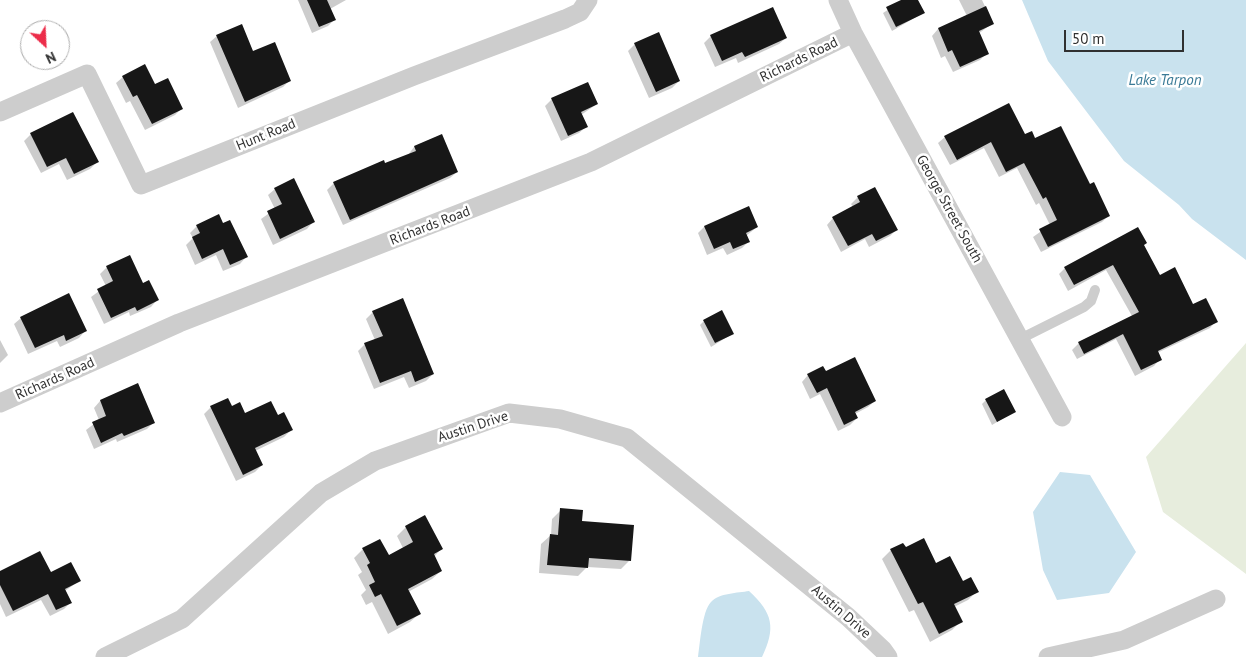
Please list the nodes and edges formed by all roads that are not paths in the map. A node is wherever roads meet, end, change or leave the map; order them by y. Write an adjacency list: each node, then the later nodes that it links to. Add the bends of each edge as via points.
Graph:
1 (588, 0): 4 (street, Hunt Road, via 580,12 565,19 142,185 87,74)
2 (840, 1): 3 (street, George Street South)
3 (853, 33): 6 (street, George Street South); 7 (street, Richards Road, via 590,162 179,323)
4 (0, 112)
5 (1095, 290): 6 (lane, via 1091,301 1084,307)
6 (1020, 338): 8 (street, George Street South)
7 (0, 404)
8 (1062, 417)
9 (1216, 599): 12 (street, via 1124,640)
10 (105, 657): 11 (street, Austin Drive, via 182,619 321,493 375,461 509,413 560,418 627,438 848,617)
11 (888, 657)
12 (1048, 657)

